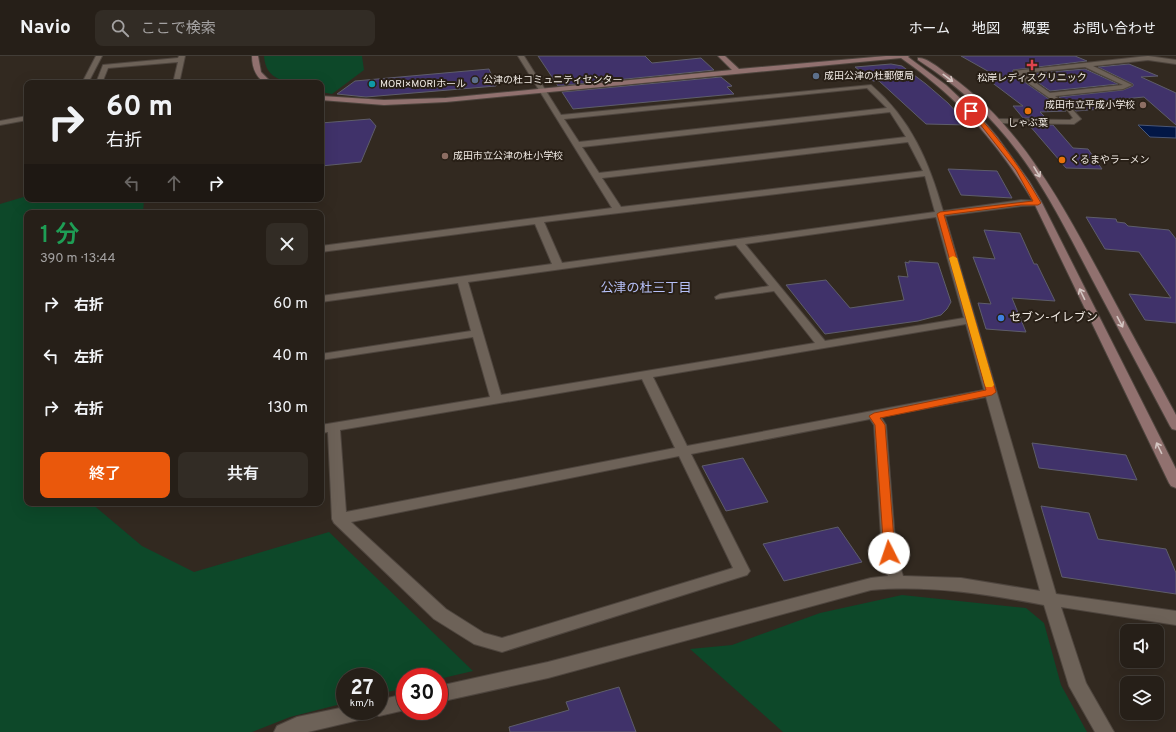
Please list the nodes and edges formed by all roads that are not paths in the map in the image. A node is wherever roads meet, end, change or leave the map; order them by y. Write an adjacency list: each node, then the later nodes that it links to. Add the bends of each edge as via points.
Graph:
1 (99, 56): 12 (street)
2 (255, 56): 15 (street, via 258,74)
3 (521, 56): 16 (street)
4 (720, 56): 11 (street)
5 (902, 56): 6 (street); 11 (street); 28 (street, via 946,88 982,121 1019,170)
6 (906, 56)
7 (916, 56): 22 (street, one-way to 22, via 959,86)
8 (181, 58): 13 (street, via 105,66); 14 (street)
9 (1176, 62): 10 (street, via 1148,58)
10 (1086, 65): 17 (street, via 1016,72); 17 (street, via 1129,85 1123,88)
11 (737, 71): 16 (street)
12 (87, 80)
13 (100, 80)
14 (178, 80)
15 (265, 80)
16 (541, 90): 18 (street, via 412,102 360,102); 20 (street)
17 (1049, 95): 22 (street, via 1077,118 1071,122)
18 (324, 98)
19 (892, 110): 20 (street, via 869,86); 24 (street); 25 (street)
20 (558, 117): 25 (street)
21 (24, 118): 23 (street)
22 (997, 121): 47 (street, one-way to 47, via 1033,165 1058,205)
23 (0, 122)
24 (911, 139): 26 (street); 27 (street)
25 (576, 145): 27 (street)
26 (928, 173): 29 (street); 30 (street)
27 (595, 176): 29 (street)
28 (1038, 203): 30 (street); 50 (street, one-way to 28)
29 (618, 210): 31 (street)
30 (940, 214): 32 (street); 39 (street)
31 (538, 220): 33 (street); 34 (street)
32 (738, 241): 34 (street); 36 (street)
33 (324, 249)
34 (558, 266): 35 (street)
35 (462, 280): 38 (street); 40 (street)
36 (776, 288): 37 (street); 41 (street)
37 (720, 297)
38 (324, 299)
39 (970, 320): 41 (street); 44 (street)
40 (477, 333): 42 (street); 45 (street)
41 (823, 345): 43 (street)
42 (324, 357)
43 (646, 375): 45 (street); 49 (street)
44 (992, 392): 46 (street); 53 (street)
45 (497, 400): 48 (street)
46 (874, 416): 49 (street); 52 (street, via 880,425 889,553)
47 (1176, 426)
48 (327, 428): 51 (street)
49 (683, 451): 51 (street); 51 (street, via 742,571 502,645 480,639 440,614)
50 (1176, 483)
51 (339, 519)
52 (897, 581): 53 (street, via 999,589); 55 (street, via 871,584 548,670)
53 (1050, 599): 54 (street); 58 (street, via 1078,686)
54 (1176, 618)
55 (448, 692)
56 (336, 717): 57 (street)
57 (283, 732)
58 (1105, 732)

